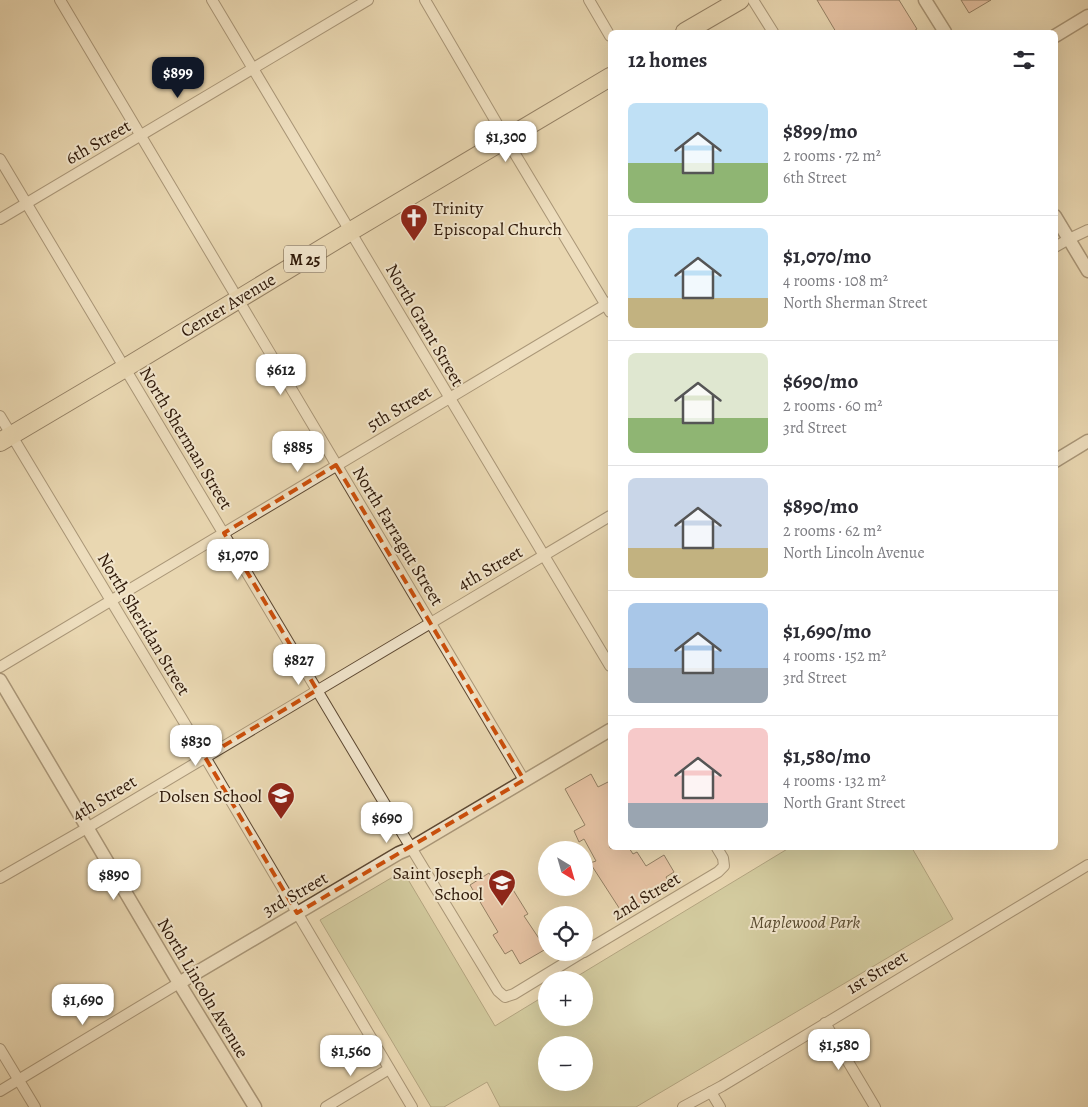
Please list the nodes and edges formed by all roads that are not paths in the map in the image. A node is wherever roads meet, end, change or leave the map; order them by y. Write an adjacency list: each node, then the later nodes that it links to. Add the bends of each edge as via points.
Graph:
1 (60, 0): 17 (street, North Farragut Street)
2 (212, 0): 15 (street, North Grant Street)
3 (368, 0): 15 (street, 6th Street)
4 (425, 0): 18 (street)
5 (589, 0): 13 (street)
6 (740, 0): 10 (highway)
7 (753, 0): 11 (street)
8 (925, 0): 12 (street)
9 (1088, 16): 14 (street)
10 (688, 30)
11 (772, 30)
12 (944, 30)
13 (608, 33)
14 (1058, 34)
15 (253, 69): 17 (street, 6th Street); 24 (street, North Grant Street)
16 (608, 78): 18 (highway, Center Avenue / M 25)
17 (141, 136): 20 (street, 6th Street); 28 (street, North Farragut Street)
18 (506, 139): 24 (highway, Center Avenue / M 25); 29 (street)
19 (0, 159): 20 (street, North Sherman Street)
20 (26, 203): 21 (street, 6th Street); 31 (street, North Sherman Street)
21 (0, 219)
22 (1058, 221): 25 (street)
23 (1088, 230): 25 (street)
24 (351, 231): 28 (highway, Center Avenue / M 25); 32 (street, North Grant Street)
25 (1069, 239): 26 (street); 27 (street)
26 (1058, 245)
27 (1088, 271)
28 (238, 299): 31 (highway, Center Avenue / M 25); 37 (street, North Farragut Street)
29 (608, 304)
30 (608, 307): 32 (street, 5th Street)
31 (125, 368): 34 (highway, Center Avenue / M 25); 39 (street, North Sherman Street)
32 (449, 398): 37 (street, 5th Street); 40 (street, North Grant Street)
33 (0, 416): 34 (street, North Sheridan Street)
34 (6, 438): 41 (street, North Sheridan Street)
35 (1088, 441): 36 (street)
36 (1058, 459)
37 (336, 465): 39 (street, 5th Street); 42 (street, North Farragut Street)
38 (608, 517): 40 (street, 4th Street)
39 (224, 533): 41 (street, 5th Street); 46 (street, North Sherman Street)
40 (544, 556): 42 (street, 4th Street); 43 (street, North Grant Street)
41 (112, 601): 44 (street, 5th Street); 48 (street, North Sheridan Street)
42 (430, 622): 46 (street, 4th Street); 49 (street, North Farragut Street)
43 (608, 663)
44 (0, 667)
45 (0, 680): 50 (street, North Lincoln Avenue)
46 (317, 690): 48 (street, 4th Street); 51 (street, North Sherman Street)
47 (608, 731): 49 (street, 3rd Street)
48 (205, 757): 50 (street, 4th Street); 55 (street, North Sheridan Street)
49 (524, 780): 51 (street, 3rd Street)
50 (87, 828): 54 (street, 4th Street); 58 (street, North Lincoln Avenue)
51 (411, 848): 55 (street, 3rd Street); 59 (street, North Sherman Street)
52 (718, 850): 56 (street, 2nd Street, via 724,866 718,872)
53 (1088, 865): 60 (street, 1st Street)
54 (0, 878)
55 (297, 913): 58 (street, 3rd Street); 62 (street, North Sheridan Street)
56 (593, 947)
57 (569, 961): 59 (street, 2nd Street, via 514,994 505,997)
58 (179, 983): 63 (street, 3rd Street); 67 (street, North Lincoln Avenue)
59 (498, 991)
60 (825, 1023): 65 (street, 1st Street); 72 (street)
61 (0, 1049): 63 (street)
62 (389, 1069): 68 (street); 69 (street, North Sheridan Street)
63 (19, 1080): 64 (street, 3rd Street); 66 (street)
64 (0, 1091)
65 (711, 1092): 70 (street, 1st Street); 71 (street)
66 (35, 1107)
67 (255, 1107)
68 (326, 1107)
69 (412, 1107)
70 (683, 1107)
71 (720, 1107)
72 (875, 1107)

